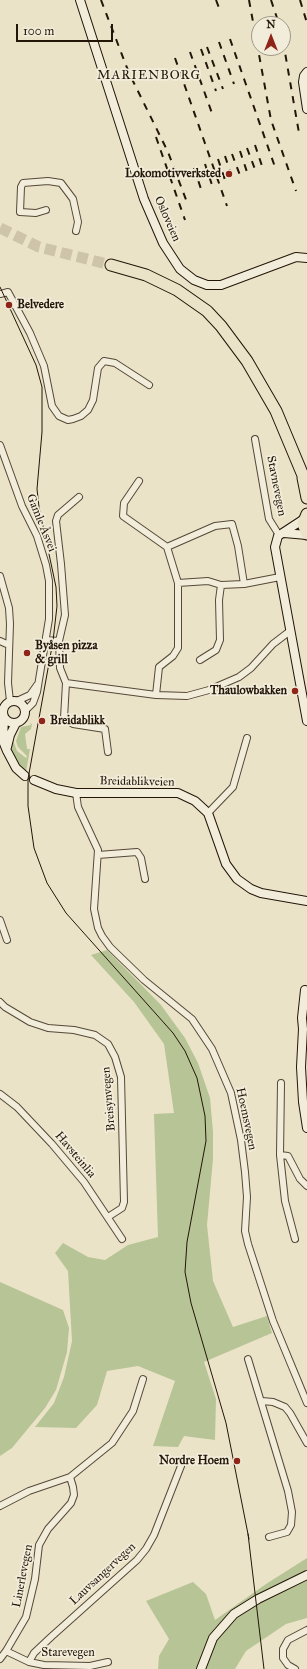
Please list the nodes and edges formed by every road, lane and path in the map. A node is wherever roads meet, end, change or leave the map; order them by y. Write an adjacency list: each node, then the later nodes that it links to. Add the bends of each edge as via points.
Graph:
1 (80, 0): 6 (street, Osloveien, via 144,199 163,244 180,269 194,280 222,285 296,257)
2 (307, 72): 3 (street, via 303,82)
3 (307, 109)
4 (46, 210): 5 (street, via 36,213 20,212 21,185 26,182 37,186 48,181 61,183 71,196 78,222)
5 (76, 231)
6 (307, 258)
7 (111, 265): 12 (highway, via 146,275 177,290 207,311 221,326 247,361 269,398)
8 (0, 294): 9 (street, via 8,292 30,333 44,366 52,406 59,416 68,420 73,419 88,410 93,400 98,368 104,361 115,362)
9 (149, 385)
10 (255, 439): 17 (street, Stavnevegen, via 269,519)
11 (0, 445): 26 (street, Gamle Åsvei, via 46,565 50,598)
12 (305, 480): 15 (highway)
13 (140, 481): 19 (street, via 124,503 124,516)
14 (79, 497): 28 (street, via 58,515 56,521 65,615)
15 (307, 498)
16 (306, 514): 17 (street, Stavnevegen); 18 (highway, via 304,528)
17 (282, 534): 18 (street, Stavnevegen); 21 (street, via 275,541 274,547)
18 (307, 534)
19 (167, 547): 22 (street); 23 (street, via 215,526 232,524)
20 (0, 576): 29 (street, via 8,608)
21 (280, 577): 23 (street); 25 (street)
22 (178, 583): 24 (street, via 208,580); 33 (street, via 178,648 160,667)
23 (244, 584): 24 (street)
24 (221, 585): 30 (street, via 220,640 216,650)
25 (290, 631): 33 (street, via 273,644 251,668 226,684 187,696); 37 (street)
26 (46, 640): 28 (street); 31 (street, Gamle Åsvei)
27 (0, 641): 29 (street)
28 (59, 641): 32 (street, via 60,668)
29 (10, 645): 34 (street)
30 (200, 660)
31 (38, 683): 34 (street, via 30,695); 35 (street, Gamle Åsvei, via 35,698)
32 (66, 684): 33 (street); 41 (street, via 64,718 73,724 105,729)
33 (156, 695)
34 (8, 703): 35 (street, via 24,706); 36 (street)
35 (25, 711): 38 (street, via 24,718)
36 (3, 716): 38 (street, via 8,721); 40 (street, via 3,741)
37 (307, 721)
38 (16, 723): 40 (street, via 10,735)
39 (247, 738): 45 (street, via 233,787)
40 (7, 752): 42 (street, via 16,768)
41 (108, 752)
42 (25, 776)
43 (34, 780): 44 (street, Breidablikveien, via 56,789)
44 (76, 792): 45 (street, Breidablikveien, via 178,793 195,801); 46 (street, Hoemsvegen, via 78,807 96,843)
45 (208, 813): 48 (street, Breidablikveien, via 226,864 237,880 261,892)
46 (98, 855): 47 (street, via 137,852); 66 (street, Hoemsvegen, via 94,909 102,936 144,980 192,1019 212,1049 231,1093 245,1172 245,1225 248,1244 271,1314)
47 (145, 879)
48 (307, 901)
49 (0, 920): 50 (street)
50 (7, 940)
51 (306, 989): 54 (street)
52 (0, 1002): 60 (street, Breisynvegen, via 30,1022 48,1028 95,1035 108,1044 115,1057 120,1077 124,1202 122,1208)
53 (307, 1019): 54 (street)
54 (303, 1030): 57 (street, via 301,1083)
55 (281, 1083): 58 (street)
56 (0, 1094): 60 (street, Havsteinlia, via 17,1107 52,1144)
57 (307, 1128)
58 (280, 1155): 59 (street, via 288,1156 300,1179); 62 (street, via 285,1201)
59 (307, 1186)
60 (108, 1216): 61 (street, Havsteinlia)
61 (122, 1239)
62 (295, 1239)
63 (248, 1358): 65 (street)
64 (143, 1379): 69 (street, via 133,1411 112,1443)
65 (262, 1401): 67 (street, via 285,1407); 71 (street, via 292,1512 291,1526 287,1532)
66 (307, 1403)
67 (307, 1443)
68 (181, 1466): 76 (street, Lauvsangervegen, via 146,1549 137,1560 51,1636)
69 (70, 1477): 70 (street, via 29,1491); 74 (street, Linerlevegen, via 74,1491 71,1503 48,1529 39,1545 35,1579 26,1616)
70 (0, 1506)
71 (269, 1537)
72 (307, 1575): 78 (street, via 234,1614 213,1638)
73 (307, 1630): 79 (street, via 288,1640 283,1649 283,1658)
74 (6, 1651): 75 (street, Linerlevegen); 76 (street, Starevegen)
75 (0, 1659)
76 (29, 1662): 77 (street, Starevegen, via 44,1665 90,1666)
77 (108, 1662)
78 (201, 1669)
79 (295, 1669)

